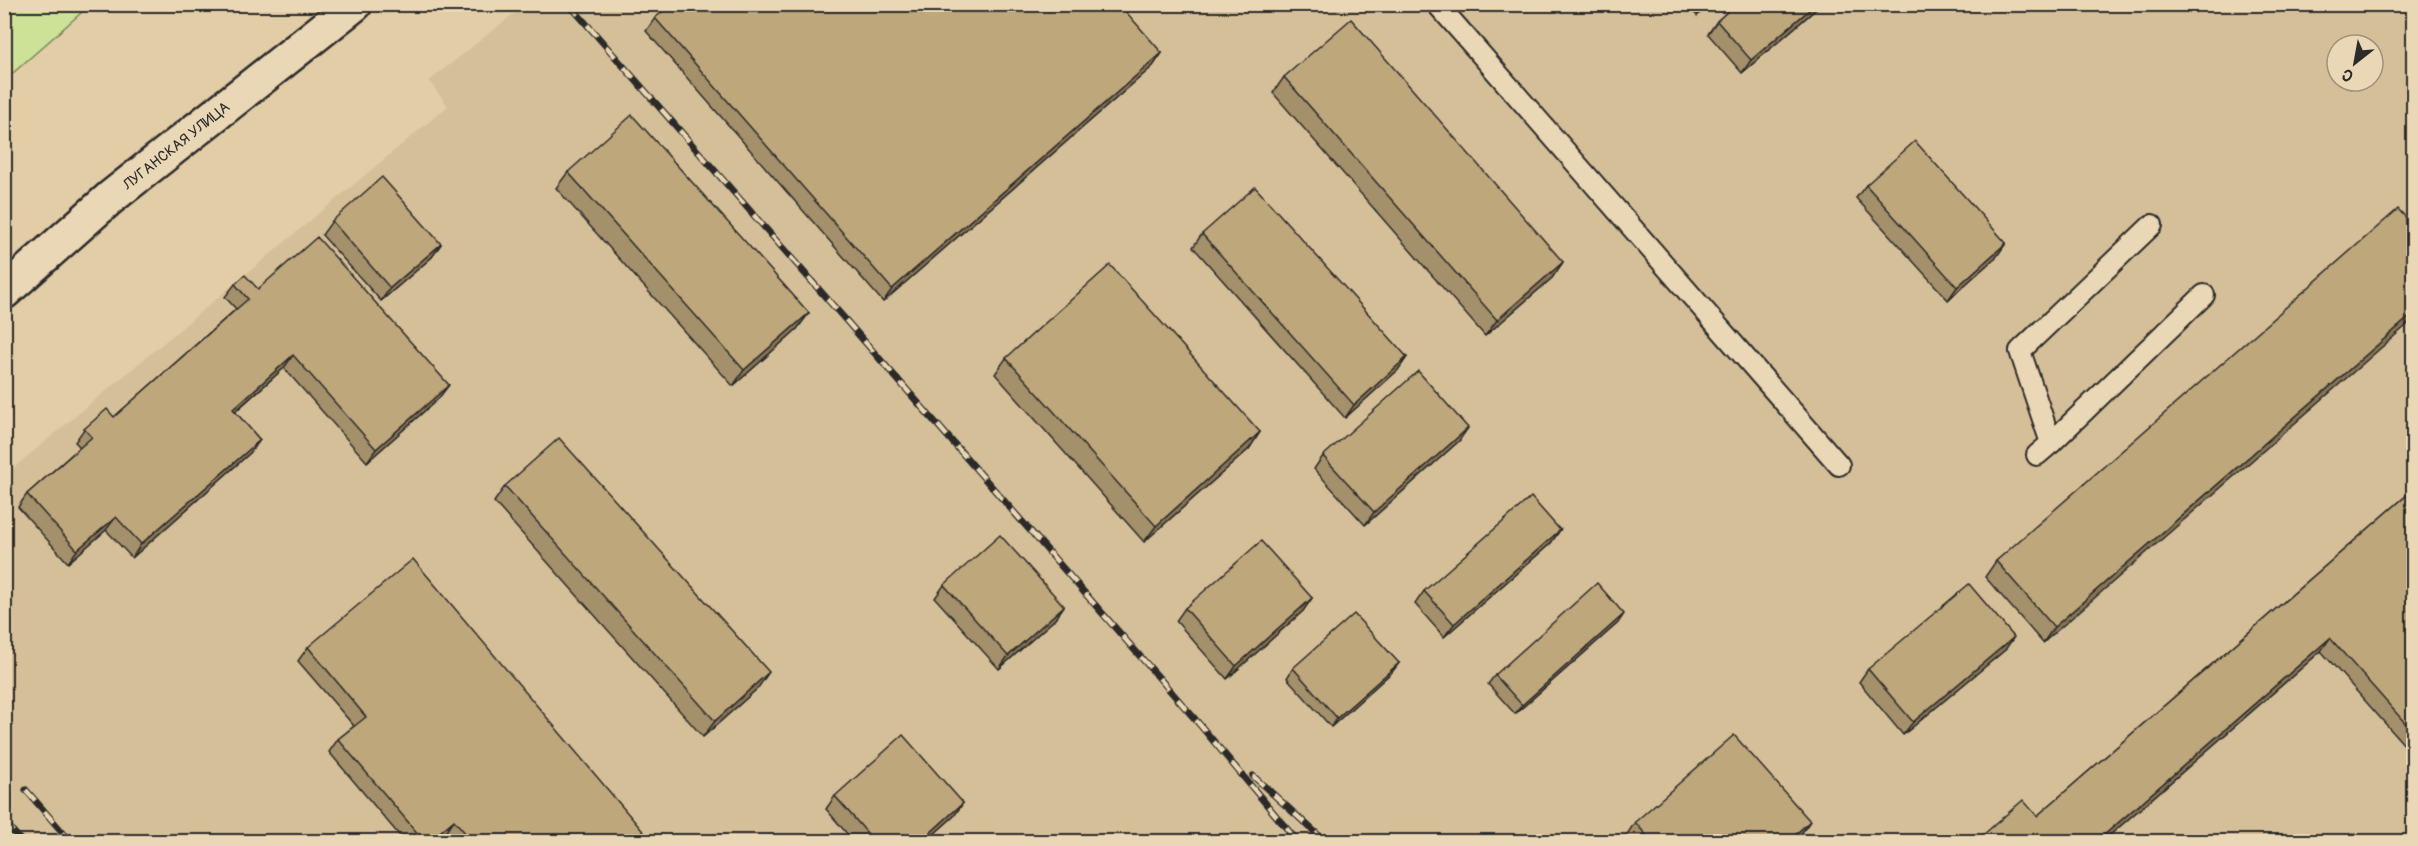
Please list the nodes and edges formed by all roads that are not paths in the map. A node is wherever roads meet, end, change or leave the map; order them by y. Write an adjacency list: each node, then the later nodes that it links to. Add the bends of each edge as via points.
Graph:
1 (355, 4): 4 (highway, ЛУГАНСКАЯ УЛИЦА, via 110,198)
2 (1437, 4): 6 (lane)
3 (2152, 225): 5 (lane, via 2020,351 2044,449)
4 (4, 292)
5 (2204, 296)
6 (1839, 465)

